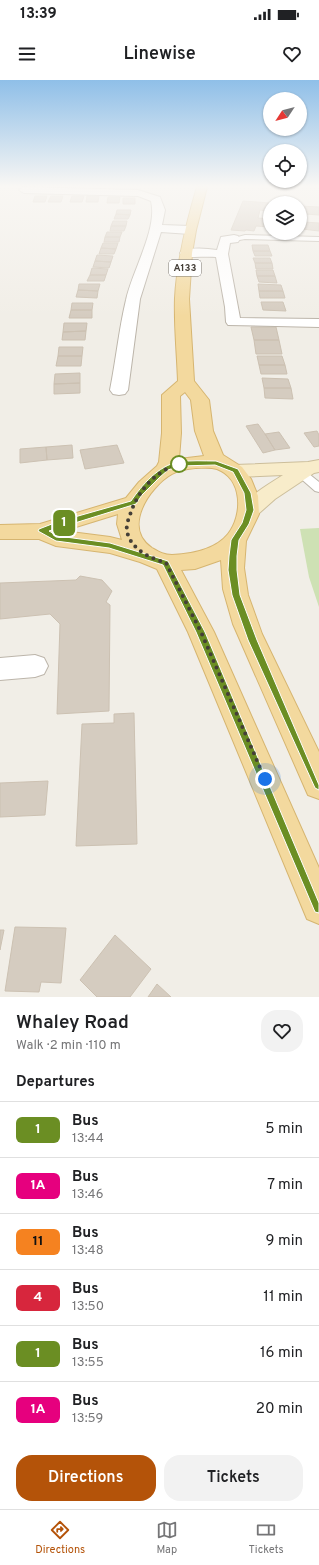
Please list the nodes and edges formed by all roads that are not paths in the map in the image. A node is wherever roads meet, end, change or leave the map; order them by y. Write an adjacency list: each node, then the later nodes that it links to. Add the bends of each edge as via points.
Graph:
1 (155, 230): 10 (street, via 133,298)
2 (186, 230): 3 (street)
3 (190, 230): 6 (main road, A133)
4 (234, 239): 5 (lane); 7 (street, via 225,240)
5 (319, 239)
6 (186, 253): 7 (street); 9 (main road, A133, via 182,299)
7 (222, 254): 8 (street, via 232,307 232,322)
8 (319, 323)
9 (186, 382): 11 (main road, via 200,400 204,431 211,450 216,458); 12 (main road, via 171,395 170,447)
10 (118, 390)
11 (230, 468): 12 (main road, via 216,463 192,462); 13 (street, via 269,471); 16 (main road, via 248,493)
12 (166, 469): 15 (main road, via 148,483)
13 (306, 469): 14 (lane); 16 (street, via 268,494)
14 (319, 488)
15 (133, 502): 17 (main road); 20 (main road, via 127,531 131,540)
16 (250, 510): 19 (main road, via 246,524)
17 (42, 531): 18 (main road); 20 (main road, via 56,538 110,545)
18 (0, 532)
19 (235, 540): 20 (main road, via 210,557 184,562); 23 (main road, via 232,570 236,595 252,640)
20 (155, 559): 24 (main road, via 201,632)
21 (35, 666): 22 (street)
22 (0, 669)
23 (319, 785)
24 (319, 907)

